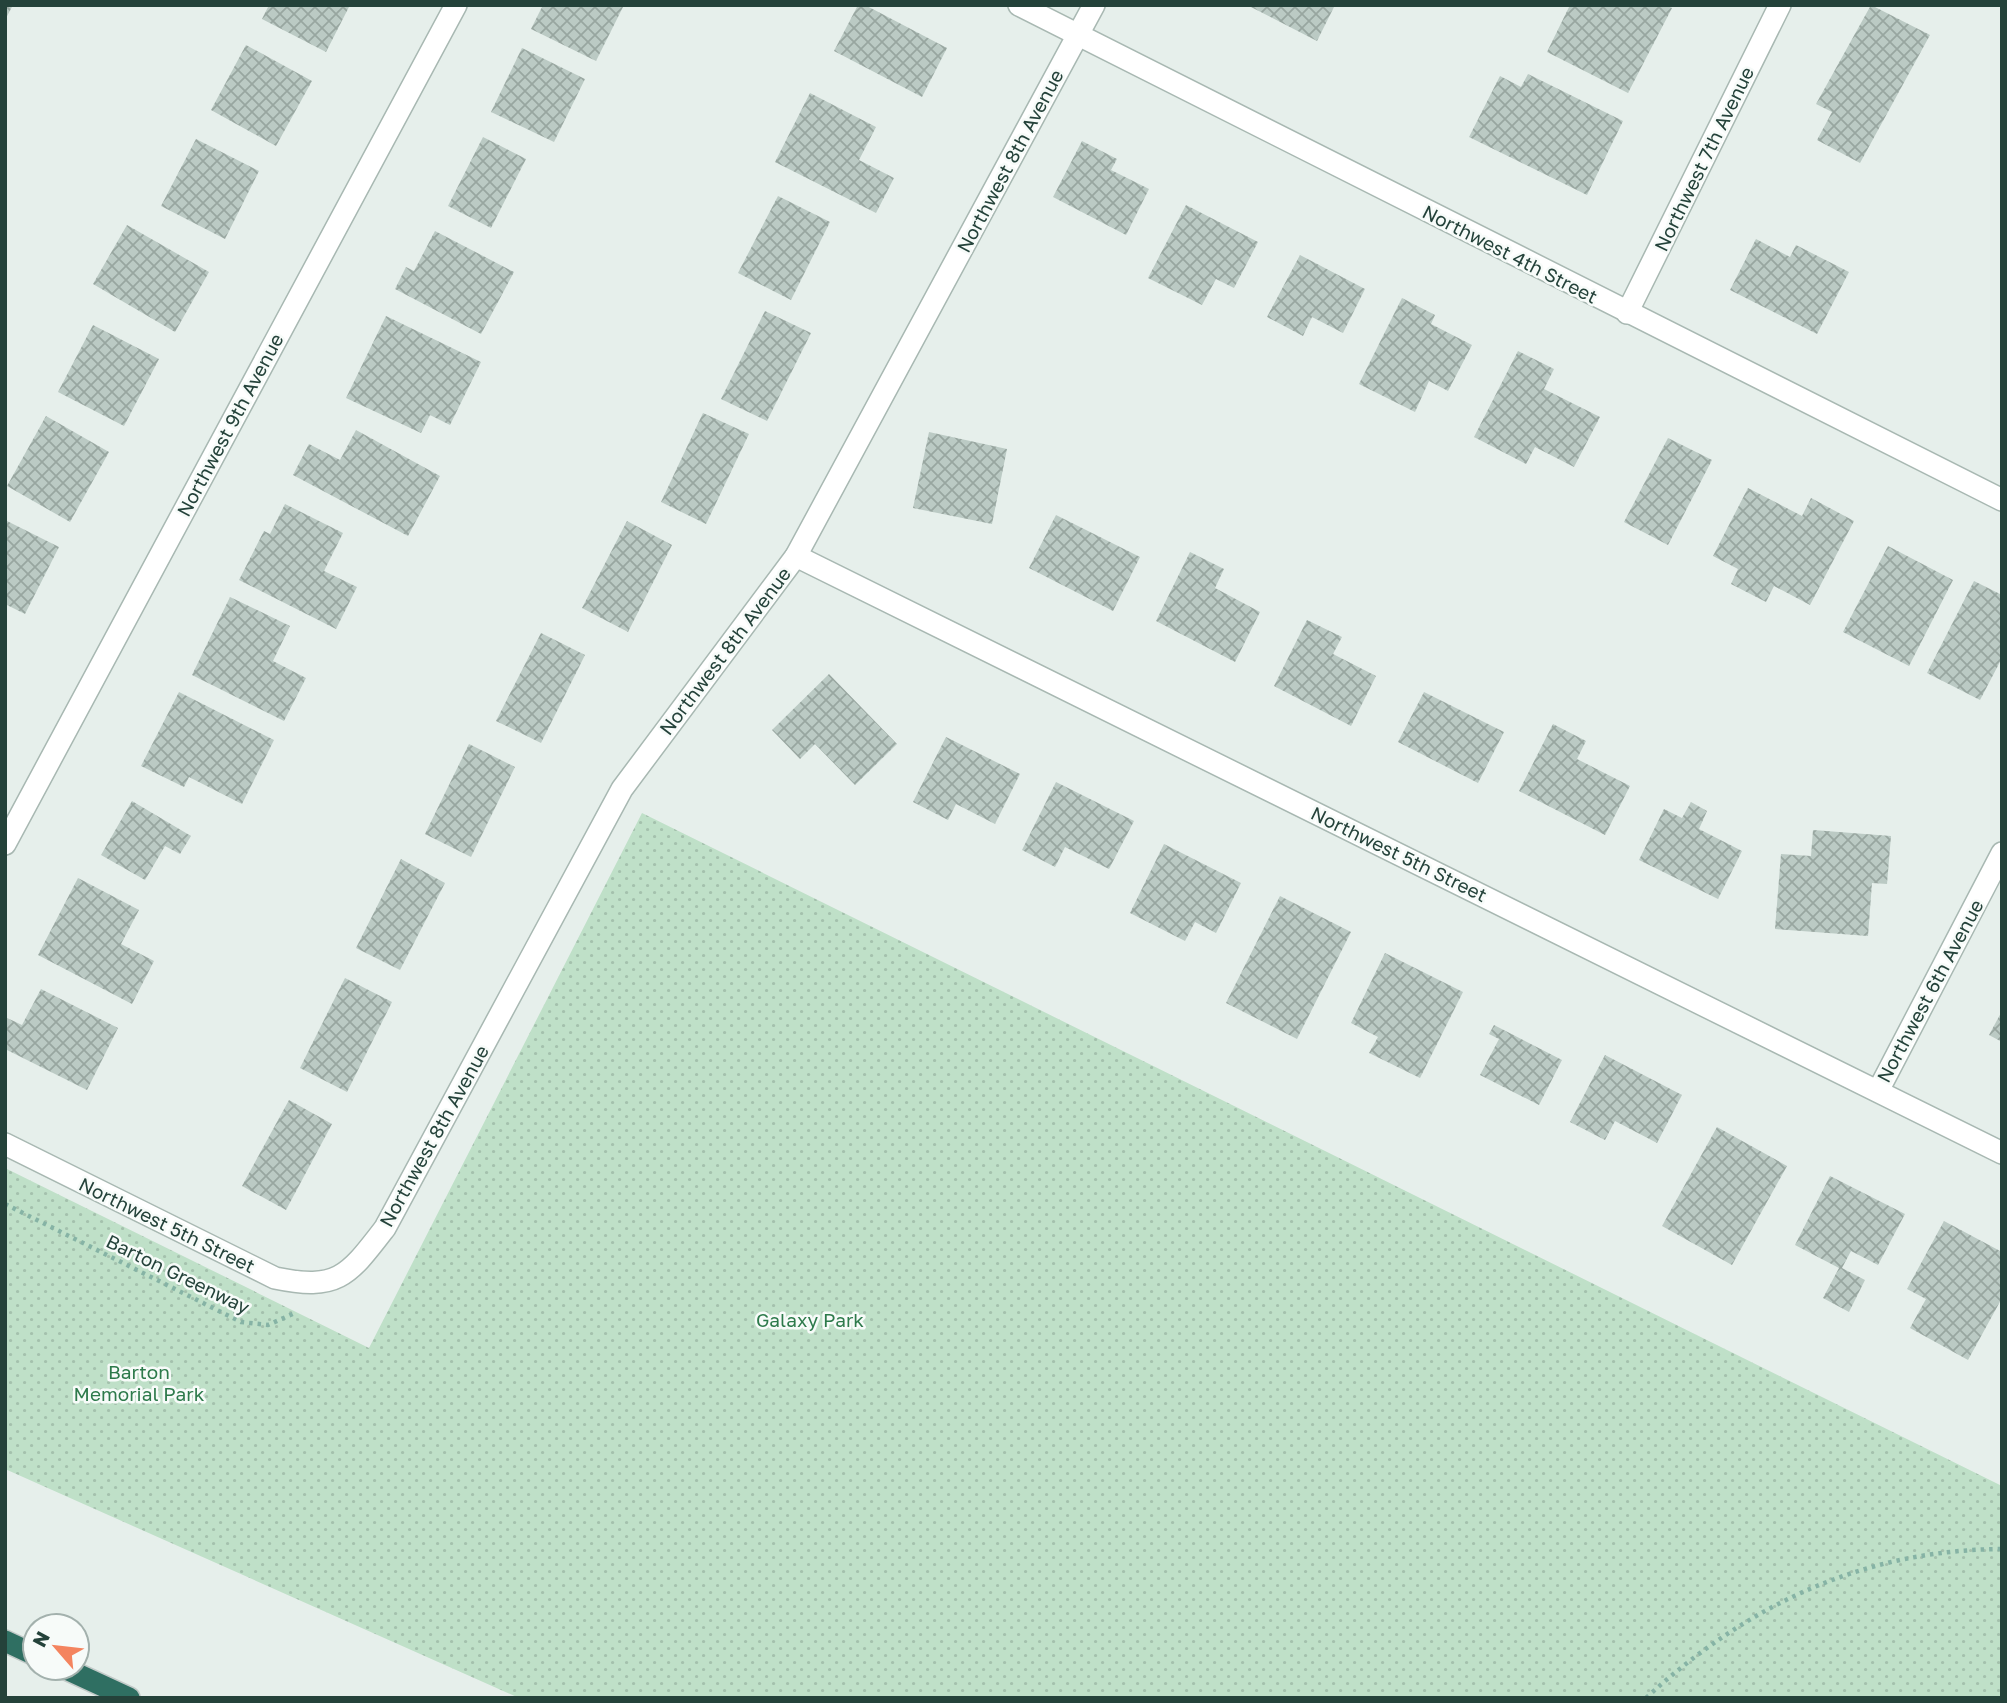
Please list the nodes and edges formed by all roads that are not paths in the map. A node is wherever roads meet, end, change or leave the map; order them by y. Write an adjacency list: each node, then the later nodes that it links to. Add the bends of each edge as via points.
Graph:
1 (456, 5): 9 (street, Northwest 9th Avenue)
2 (1019, 5): 5 (street, Northwest 4th Street)
3 (1094, 5): 5 (street, Northwest 8th Avenue)
4 (1780, 5): 6 (street, Northwest 7th Avenue)
5 (1078, 35): 6 (street, Northwest 4th Street); 8 (street, Northwest 8th Avenue)
6 (1627, 313): 7 (street, Northwest 4th Street)
7 (2002, 500)
8 (796, 556): 11 (street, Northwest 5th Street); 14 (street, Northwest 8th Avenue, via 622,789 385,1228 355,1266)
9 (5, 844)
10 (2002, 853): 11 (street, Northwest 6th Avenue)
11 (1878, 1091): 13 (street, Northwest 5th Street)
12 (5, 1144): 14 (street, Northwest 5th Street, via 275,1278 310,1285)
13 (2002, 1153)
14 (335, 1279)
15 (5, 1641): 16 (highway)
16 (21, 1648)
17 (91, 1681): 18 (highway)
18 (128, 1698)

